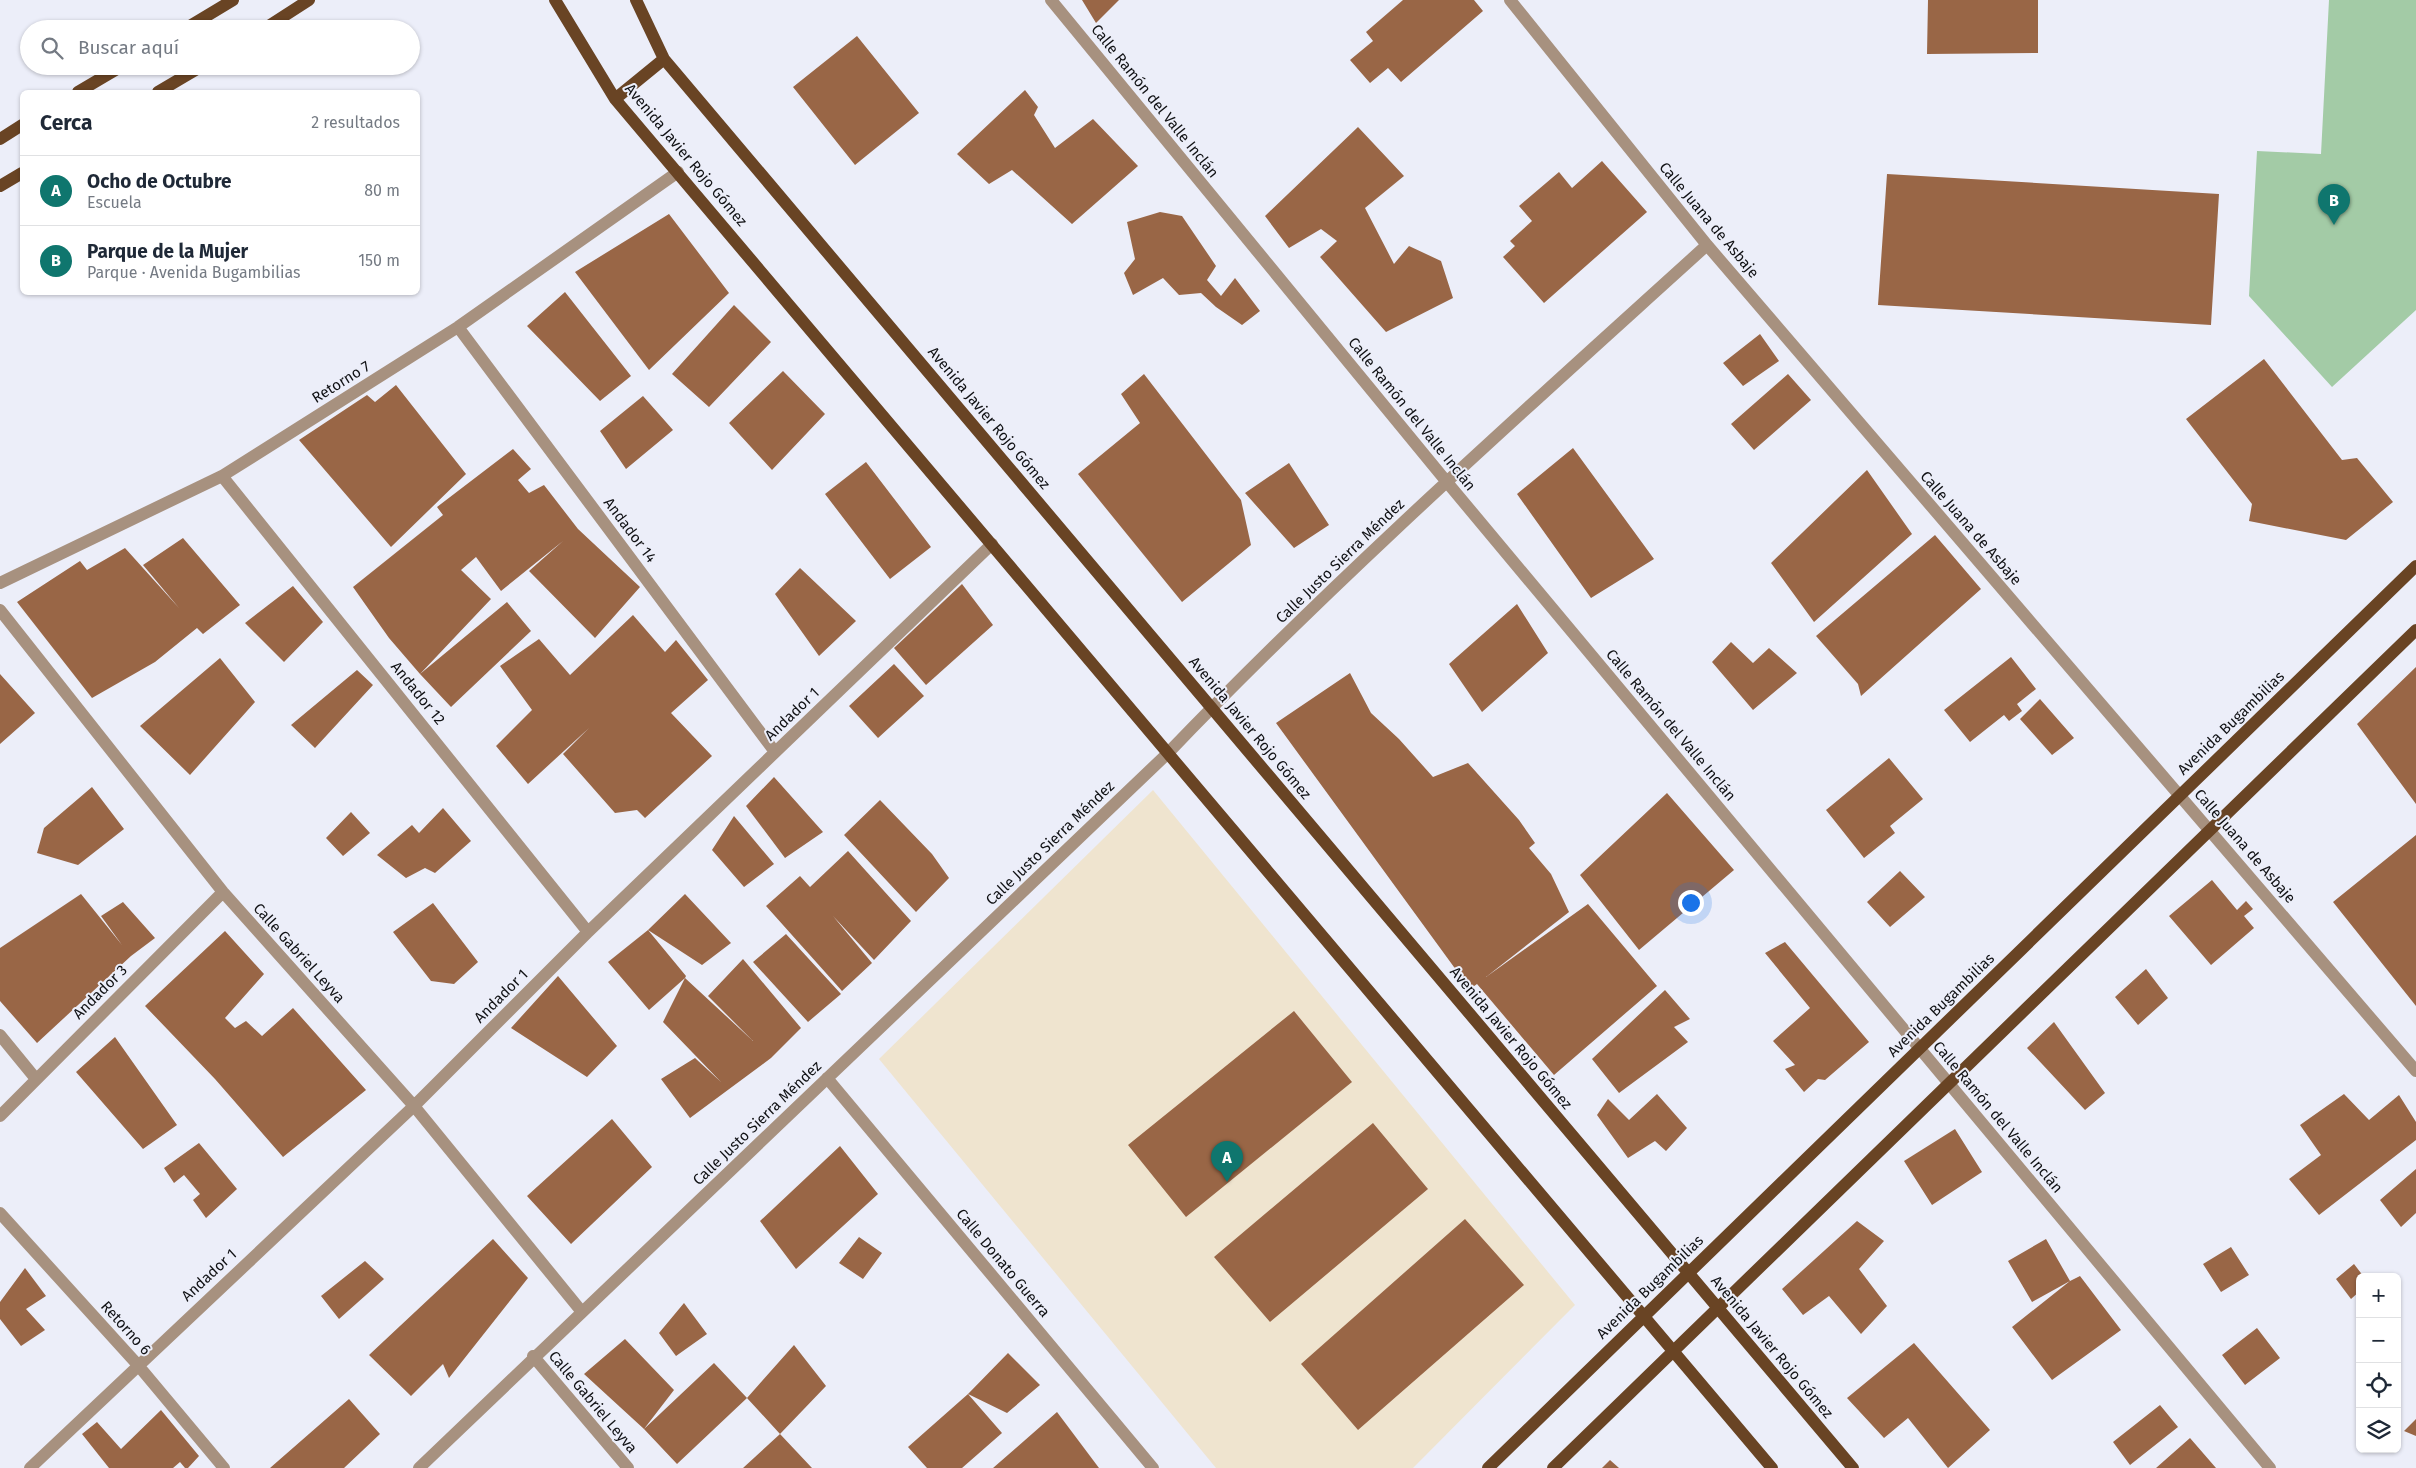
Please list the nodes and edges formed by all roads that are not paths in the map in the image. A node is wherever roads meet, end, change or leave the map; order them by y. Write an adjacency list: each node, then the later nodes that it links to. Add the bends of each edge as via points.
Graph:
1 (233, 0): 7 (main road)
2 (309, 0): 8 (main road)
3 (555, 0): 14 (main road, Avenida Javier Rojo Gómez)
4 (636, 0): 9 (main road, Avenida Javier Rojo Gómez)
5 (1051, 0): 23 (street, Calle Ramón del Valle Inclán)
6 (1510, 0): 20 (street, Calle Juana de Asbaje)
7 (200, 20)
8 (278, 20)
9 (664, 59): 14 (main road); 29 (main road, Avenida Javier Rojo Gómez)
10 (107, 75): 12 (main road)
11 (187, 75): 13 (main road)
12 (81, 90)
13 (161, 90)
14 (615, 99): 17 (main road, Avenida Javier Rojo Gómez)
15 (20, 126): 16 (main road)
16 (0, 139)
17 (678, 172): 21 (street, Retorno 7); 24 (main road, Avenida Javier Rojo Gómez)
18 (20, 174): 19 (main road)
19 (0, 186)
20 (1707, 245): 23 (street, Calle Justo Sierra Méndez); 32 (street, Calle Juana de Asbaje)
21 (458, 327): 22 (street, Retorno 7); 30 (street, Andador 14)
22 (222, 476): 26 (street, Retorno 7); 35 (street, Andador 12)
23 (1446, 481): 29 (street, Calle Justo Sierra Méndez); 37 (street, Calle Ramón del Valle Inclán)
24 (992, 544): 30 (street, Andador 1); 31 (main road, Avenida Javier Rojo Gómez)
25 (2416, 566): 32 (main road, Avenida Bugambilias)
26 (0, 583)
27 (0, 610): 34 (street, Calle Gabriel Leyva)
28 (2416, 630): 33 (main road)
29 (1212, 707): 31 (street, Calle Justo Sierra Méndez); 45 (main road, Avenida Javier Rojo Gómez)
30 (775, 752): 35 (street, Andador 1)
31 (1168, 753): 39 (street, Calle Justo Sierra Méndez); 48 (main road, Avenida Javier Rojo Gómez)
32 (2180, 796): 33 (street, Calle Juana de Asbaje); 37 (main road, Avenida Bugambilias)
33 (2211, 829): 38 (street, Calle Juana de Asbaje); 41 (main road)
34 (224, 892): 40 (street, Andador 3); 42 (street, Calle Gabriel Leyva)
35 (588, 932): 42 (street, Andador 1)
36 (0, 1035): 40 (street)
37 (1920, 1048): 41 (street, Calle Ramón del Valle Inclán); 45 (main road, Avenida Bugambilias)
38 (2416, 1071)
39 (827, 1078): 47 (street, Calle Justo Sierra Méndez); 56 (street, Calle Donato Guerra)
40 (36, 1079): 43 (street, Andador 3)
41 (1950, 1084): 46 (main road); 61 (street, Calle Ramón del Valle Inclán)
42 (414, 1106): 47 (street, Calle Gabriel Leyva); 51 (street, Andador 1)
43 (0, 1116)
44 (0, 1213): 51 (street, Retorno 6)
45 (1689, 1273): 46 (main road, Avenida Javier Rojo Gómez); 48 (main road, Avenida Bugambilias)
46 (1718, 1308): 49 (main road); 60 (main road, Avenida Javier Rojo Gómez)
47 (582, 1312): 50 (street, Calle Justo Sierra Méndez)
48 (1644, 1317): 49 (main road, Avenida Javier Rojo Gómez); 57 (main road, Avenida Bugambilias)
49 (1674, 1352): 58 (main road); 59 (main road, Avenida Javier Rojo Gómez)
50 (534, 1356): 54 (street, Calle Justo Sierra Méndez); 55 (street, Calle Gabriel Leyva)
51 (138, 1364): 52 (street, Andador 1); 53 (street, Retorno 6)
52 (30, 1468)
53 (224, 1468)
54 (419, 1468)
55 (628, 1468)
56 (1153, 1468)
57 (1488, 1468)
58 (1554, 1468)
59 (1772, 1468)
60 (1853, 1468)
61 (2270, 1468)

